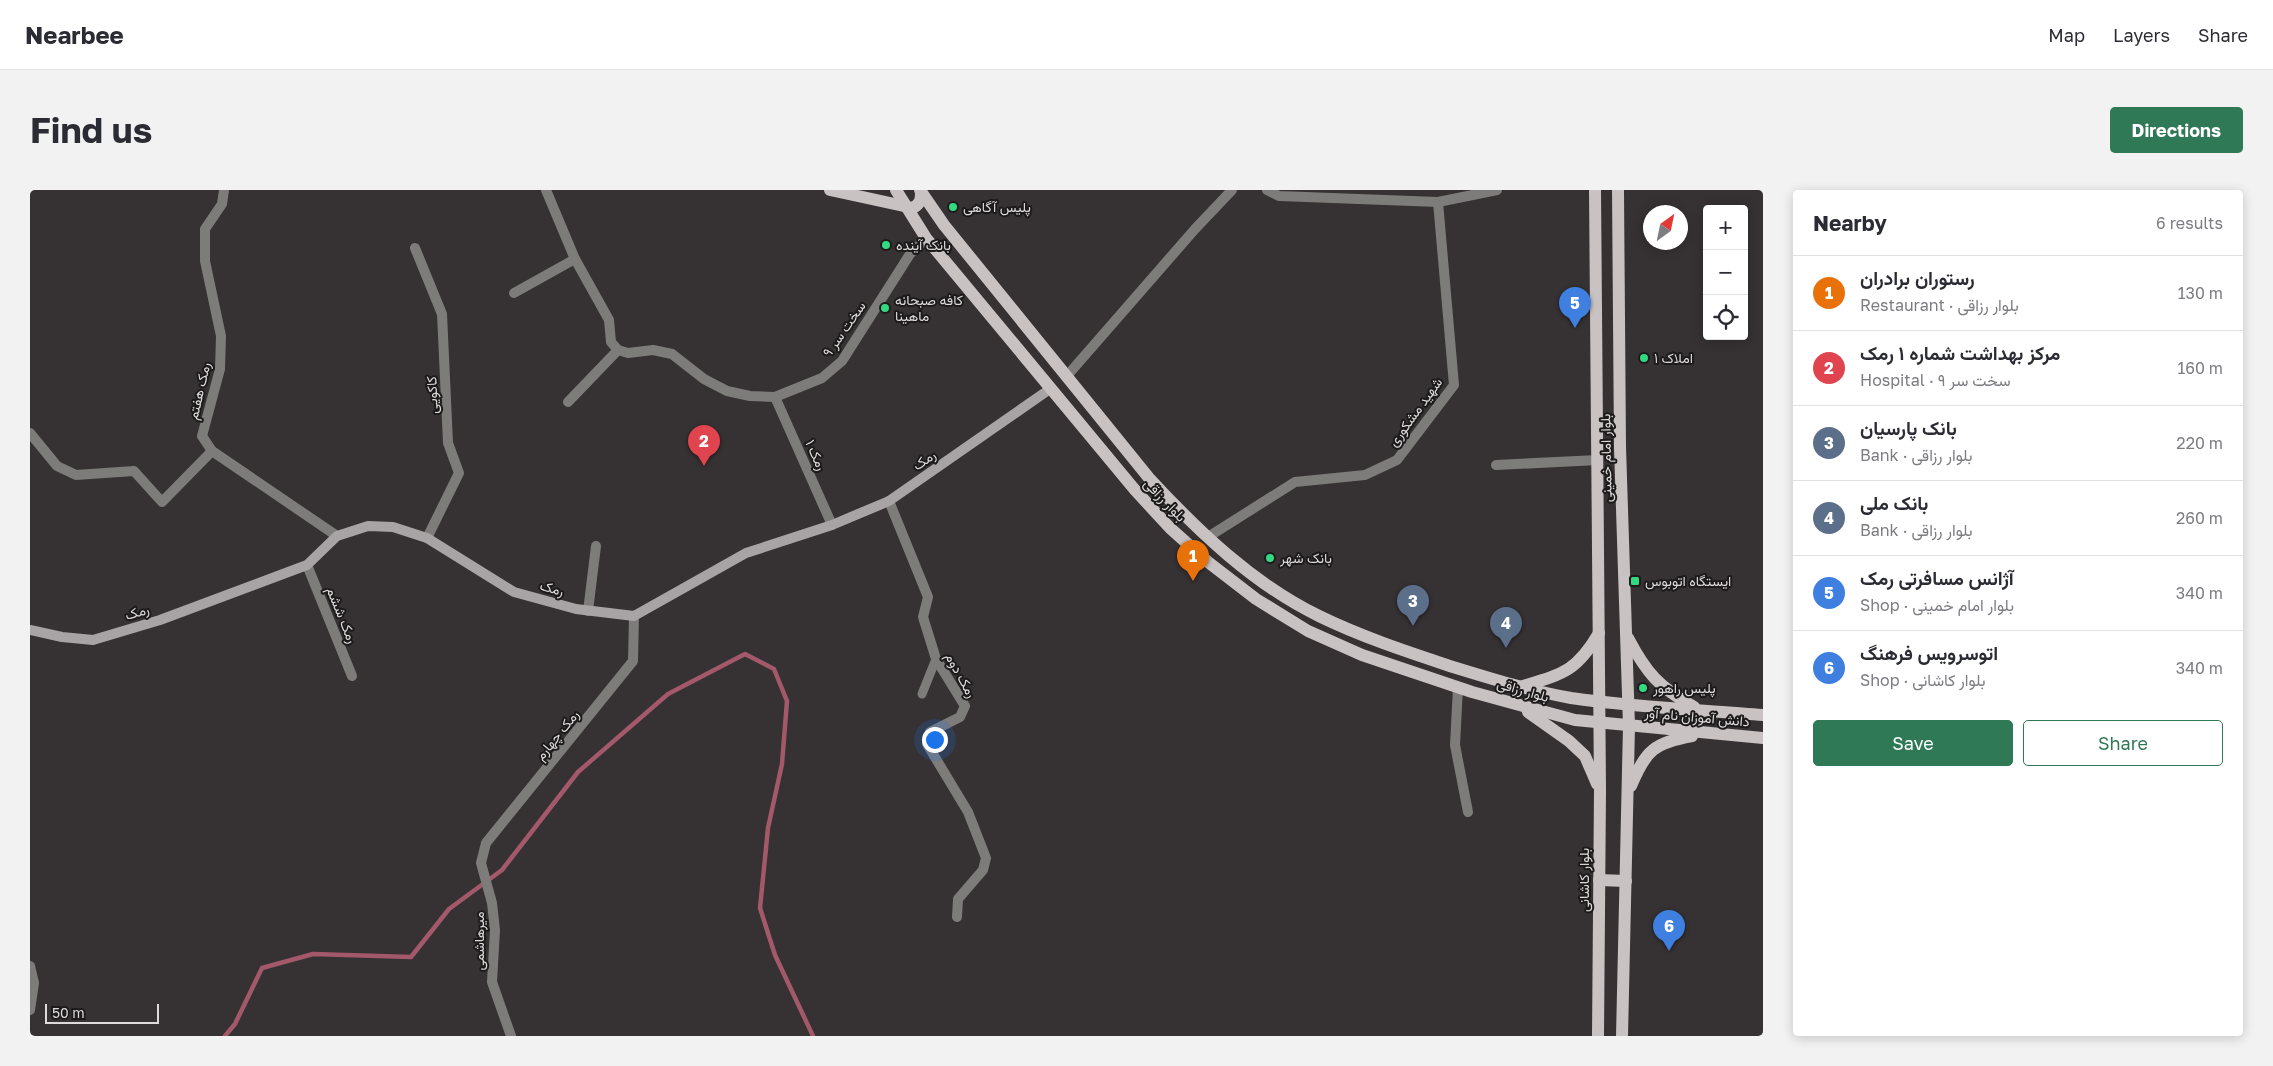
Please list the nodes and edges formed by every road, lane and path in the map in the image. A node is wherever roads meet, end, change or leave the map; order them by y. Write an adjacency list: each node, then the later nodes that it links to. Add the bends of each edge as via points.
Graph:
1 (224, 190): 25 (street, رمک هفتم, via 222,204 205,229 205,261 221,336 220,370 202,436)
2 (546, 190): 16 (street)
3 (830, 190): 12 (main road)
4 (896, 190): 12 (main road, بلوار رزاقی)
5 (1232, 190): 19 (street)
6 (1268, 190): 11 (street, via 1280,196)
7 (1497, 190): 11 (street)
8 (1595, 190): 26 (main road, بلوار امام خمینی)
9 (1618, 190): 24 (main road, بلوار امام خمینی)
10 (920, 191): 12 (main road, via 918,205 913,208); 13 (main road, بلوار رزاقی)
11 (1438, 202): 31 (street, شهید مشکوری, via 1454,385 1397,460 1365,475 1295,482)
12 (905, 205): 14 (main road, بلوار رزاقی)
13 (944, 225): 14 (main road, via 934,222 929,226); 19 (main road, بلوار رزاقی)
14 (926, 238): 20 (main road, بلوار رزاقی); 21 (street, سخت سر ۹, via 910,254 842,361 822,378)
15 (415, 248): 32 (street, کاکویی, via 442,314 448,443 459,473)
16 (575, 259): 17 (street); 18 (street, via 609,320 611,342)
17 (514, 292)
18 (618, 350): 21 (street, سخت سر ۹, via 628,353 653,350 672,354 704,379 727,391); 22 (street)
19 (1066, 377): 20 (main road); 31 (main road, بلوار رزاقی, via 1149,478)
20 (1050, 389): 28 (street, رمک); 43 (main road, بلوار رزاقی, via 1170,528 1256,599 1308,631 1362,655)
21 (775, 397): 29 (street, رمک ۱)
22 (568, 402)
23 (30, 433): 25 (street, via 57,466 76,474 134,472 162,502)
24 (1620, 447): 26 (main road); 39 (main road, بلوار امام خمینی)
25 (212, 451): 30 (street)
26 (1598, 454): 27 (street); 38 (main road, بلوار امام خمینی)
27 (1496, 465)
28 (889, 501): 29 (street, رمک); 40 (street, رمک دوم, via 928,597 923,617)
29 (832, 525): 36 (street, رمک, via 746,553)
30 (337, 536): 32 (street, رمک, via 368,526 394,527); 34 (street, رمک)
31 (1208, 537): 42 (main road, بلوار رزاقی, via 1267,584 1317,615 1369,638)
32 (427, 538): 35 (street, رمک, via 514,592)
33 (596, 546): 35 (street)
34 (307, 565): 37 (street, رمک, via 160,620 93,640); 41 (street, رمک ششم)
35 (588, 611): 36 (street, رمک)
36 (634, 616): 57 (street, رمک چهارم, via 633,661 486,843)
37 (30, 630)
38 (1599, 633): 42 (main road, via 1589,651 1572,668 1552,678); 45 (main road, بلوار امام خمینی)
39 (1626, 634): 47 (main road, بلوار امام خمینی); 48 (main road, via 1647,672 1661,686)
40 (936, 659): 44 (lane); 60 (street, رمک دوم, via 965,706 960,717 930,732 927,744 968,812 986,858 983,870 958,898)
41 (352, 676)
42 (1520, 686): 45 (main road, بلوار رزاقی)
43 (1458, 687): 46 (main road, بلوار رزاقی); 56 (street, via 1454,745)
44 (922, 694)
45 (1599, 701): 47 (main road, بلوار رزاقی); 50 (main road, بلوار امام خمینی)
46 (1516, 704): 50 (main road, بلوار رزاقی); 54 (main road, via 1547,724 1585,756)
47 (1628, 704): 48 (main road, دانش آموزان نام آور); 51 (main road, بلوار امام خمینی)
48 (1698, 710): 49 (main road, دانش آموزان نام آور)
49 (1763, 715)
50 (1599, 723): 51 (main road, بلوار رزاقی); 54 (main road, بلوار کاشانی)
51 (1629, 726): 52 (main road, دانش آموزان نام آور); 55 (main road)
52 (1709, 733): 53 (main road, دانش آموزان نام آور); 55 (main road, via 1661,744 1640,764)
53 (1763, 738)
54 (1600, 790): 58 (main road, بلوار کاشانی)
55 (1628, 792): 59 (main road)
56 (1468, 812)
57 (480, 863): 63 (street, میرهاشمی, via 492,903 495,930 492,982)
58 (1599, 880): 59 (main road); 64 (main road, بلوار کاشانی)
59 (1626, 881): 65 (main road)
60 (957, 916)
61 (30, 966): 62 (street, via 34,983)
62 (30, 1010)
63 (511, 1036)
64 (1598, 1036)
65 (1622, 1036)

